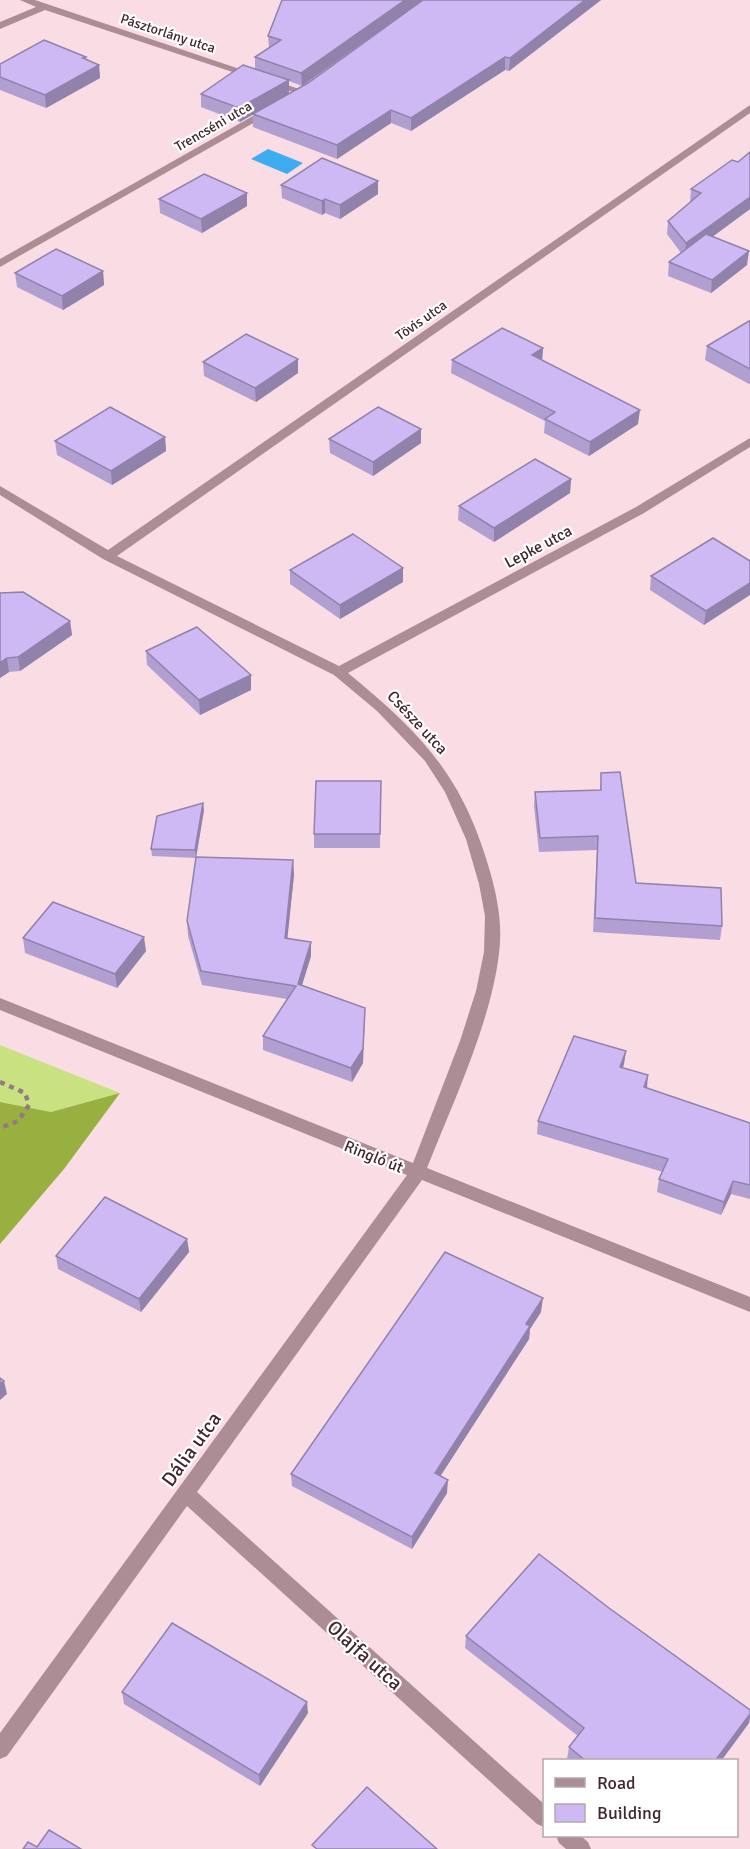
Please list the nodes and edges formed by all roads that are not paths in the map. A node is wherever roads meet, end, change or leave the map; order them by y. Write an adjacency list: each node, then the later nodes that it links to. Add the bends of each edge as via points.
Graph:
1 (25, 0): 2 (street, Pásztorlány utca)
2 (44, 7): 3 (street); 4 (street, Pásztorlány utca)
3 (0, 26)
4 (297, 95): 6 (street, Trencséni utca)
5 (750, 108): 9 (street, Tövis utca)
6 (0, 264)
7 (750, 442): 10 (street, Lepke utca, via 640,510)
8 (0, 490): 9 (street, Csésze utca)
9 (108, 556): 10 (street, Csésze utca)
10 (339, 672): 12 (street, Csésze utca, via 430,758 452,790 472,839 492,916 492,952 484,991)
11 (0, 1004): 12 (street, Ringló út)
12 (417, 1173): 13 (street, Ringló út); 14 (street, Dália utca)
13 (750, 1305)
14 (186, 1494): 15 (street, Dália utca); 16 (street, Olajfa utca)
15 (0, 1749)
16 (543, 1816)
17 (567, 1837): 18 (street)
18 (581, 1849)

